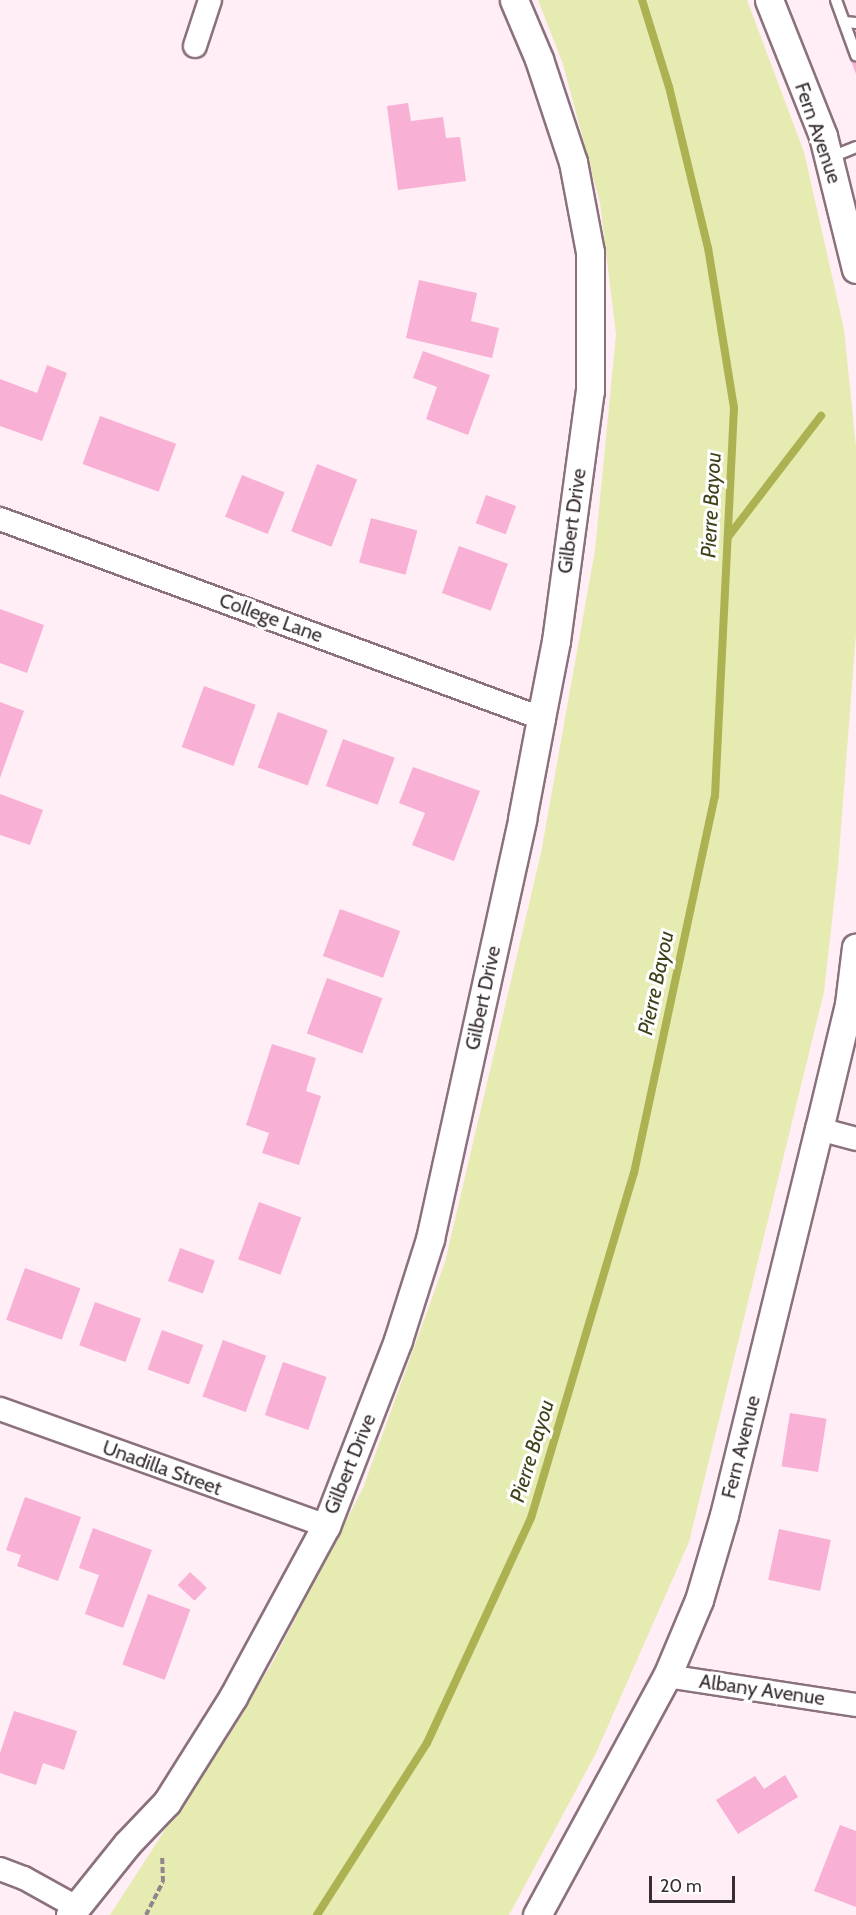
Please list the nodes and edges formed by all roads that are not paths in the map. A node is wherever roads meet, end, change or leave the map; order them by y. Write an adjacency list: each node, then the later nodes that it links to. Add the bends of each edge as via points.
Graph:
1 (210, 0): 7 (street)
2 (514, 0): 13 (street, Gilbert Drive, via 560,117 590,252 590,391)
3 (836, 0): 5 (lane)
4 (774, 1): 10 (street, Fern Avenue)
5 (844, 22): 6 (lane); 8 (lane)
6 (856, 23)
7 (195, 46)
8 (856, 55)
9 (856, 147): 10 (lane)
10 (829, 158): 11 (street, Fern Avenue)
11 (856, 269)
12 (0, 519): 13 (street, College Lane)
13 (542, 718): 18 (street, Gilbert Drive, via 430,1239 398,1340)
14 (856, 947): 15 (street, Fern Avenue, via 849,1004)
15 (819, 1130): 16 (street); 19 (street, Fern Avenue, via 724,1515 699,1600)
16 (856, 1138)
17 (0, 1408): 18 (street, Unadilla Street)
18 (326, 1526): 22 (street, Gilbert Drive, via 233,1696 168,1802 127,1844)
19 (667, 1676): 20 (street, Albany Avenue); 23 (street, Fern Avenue)
20 (856, 1705)
21 (0, 1869): 22 (street, via 24,1878)
22 (73, 1911)
23 (537, 1915)

